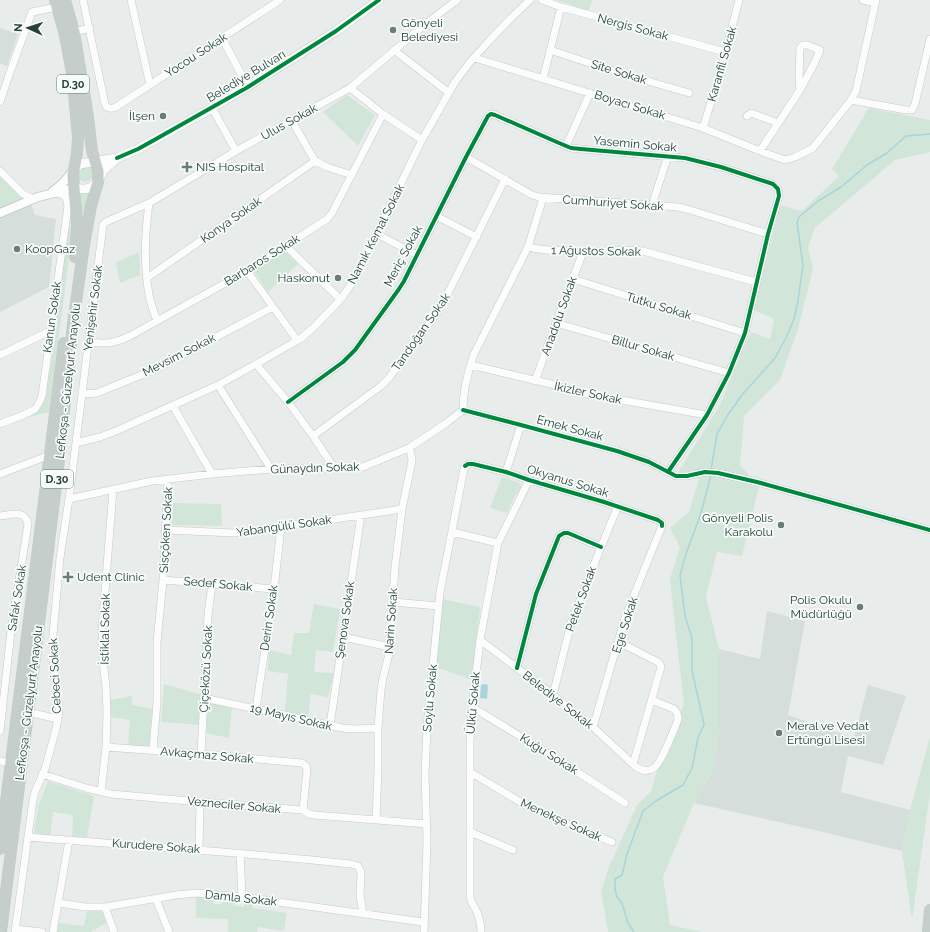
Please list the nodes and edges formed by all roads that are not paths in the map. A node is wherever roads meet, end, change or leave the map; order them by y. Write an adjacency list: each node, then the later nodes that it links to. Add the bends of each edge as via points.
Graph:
1 (84, 0): 13 (street)
2 (131, 0): 22 (street)
3 (280, 0): 15 (street, Yocou Sokak)
4 (457, 0): 17 (street, Ulus Sokak)
5 (530, 0): 20 (street, Namık Kemal Sokak)
6 (542, 0): 12 (street, Nergis Sokak)
7 (739, 0): 19 (street, Karanfil Sokak)
8 (862, 0): 11 (street)
9 (59, 2): 14 (highway, Lefkoşa - Güzelyurt Anayolu / D.30); 29 (street, via 32,12); 47 (highway, Lefkoşa - Güzelyurt Anayolu / D.30, via 76,115 78,137)
10 (372, 2): 23 (main road, Belediye Bulvarı, via 336,31)
11 (876, 2): 30 (street, via 856,91)
12 (561, 7): 18 (street); 19 (street, Nergis Sokak)
13 (90, 28): 14 (street); 22 (street, Yocou Sokak, via 104,104 107,108 116,107)
14 (74, 32): 46 (highway, Lefkoşa - Güzelyurt Anayolu / D.30)
15 (222, 38): 22 (street, Yocou Sokak); 23 (street)
16 (930, 38): 30 (street, via 912,110)
17 (394, 50): 24 (street, Ulus Sokak); 26 (street)
18 (550, 50): 21 (street); 28 (street, Site Sokak)
19 (725, 52): 37 (street, Karanfil Sokak)
20 (475, 58): 21 (street, Boyacı Sokak); 26 (street, Namık Kemal Sokak)
21 (543, 79): 27 (street, Boyacı Sokak)
22 (150, 85)
23 (248, 87): 31 (main road, Belediye Bulvarı)
24 (350, 88): 32 (street); 35 (street, Ulus Sokak)
25 (800, 90): 25 (street, via 800,48 807,45 820,50); 36 (street)
26 (448, 92): 38 (street, Namık Kemal Sokak)
27 (590, 93): 37 (street, Boyacı Sokak); 39 (street)
28 (689, 93)
29 (1, 100)
30 (851, 100): 41 (street, Boyacı Sokak, via 813,148 787,160)
31 (212, 108): 40 (street); 44 (main road, Belediye Bulvarı)
32 (383, 114): 38 (street); 49 (street, Barbaros Sokak)
33 (491, 114): 39 (street, Yasemin Sokak); 43 (street, Meriç Sokak)
34 (747, 116): 36 (street, via 751,113)
35 (292, 121): 40 (street, Ulus Sokak); 45 (street)
36 (778, 123): 41 (street)
37 (703, 128): 41 (street, Boyacı Sokak)
38 (422, 140): 62 (street, Namık Kemal Sokak)
39 (566, 146): 42 (street, Yasemin Sokak)
40 (236, 151): 57 (street, Ulus Sokak)
41 (760, 151)
42 (668, 156): 58 (street); 63 (street, Yasemin Sokak, via 721,167 773,184 778,189 779,196)
43 (466, 157): 50 (street, Cumhuriyet Sokak); 60 (street, Meriç Sokak)
44 (117, 158): 46 (main road, Belediye Bulvarı); 51 (main road, Belediye Bulvarı, via 103,171)
45 (316, 161): 49 (street); 70 (street, Konya Sokak)
46 (95, 162): 47 (main road, Belediye Bulvarı, via 80,164); 51 (highway, Lefkoşa - Güzelyurt Anayolu / D.30)
47 (75, 169): 52 (highway, Lefkoşa - Güzelyurt Anayolu / D.30); 54 (street, via 58,188)
48 (0, 171): 56 (street, via 23,194)
49 (352, 175): 65 (street, Barbaros Sokak, via 330,216)
50 (505, 179): 55 (street, Cumhuriyet Sokak, via 532,195); 64 (street, Tandoğan Sokak)
51 (98, 182): 52 (main road, via 87,189); 100 (highway, Lefkoşa - Güzelyurt Anayolu / D.30, via 84,245)
52 (74, 188): 53 (street); 97 (highway, Lefkoşa - Güzelyurt Anayolu / D.30, via 76,254)
53 (56, 192): 54 (street); 77 (street, Kanun Sokak, via 66,197 68,206)
54 (43, 195): 56 (street)
55 (543, 198): 58 (street, Cumhuriyet Sokak); 66 (street)
56 (33, 199): 59 (street)
57 (149, 203): 61 (street, Ulus Sokak); 70 (street, via 145,243)
58 (652, 205): 63 (street, Cumhuriyet Sokak, via 685,209)
59 (0, 213)
60 (436, 216): 64 (street); 68 (street, Meriç Sokak)
61 (106, 222): 80 (street, Yenişehir Sokak, via 103,227)
62 (377, 234): 68 (street); 73 (street, Namık Kemal Sokak, via 354,281)
63 (768, 234): 72 (street)
64 (477, 237): 94 (street, Tandoğan Sokak, via 436,314 386,382)
65 (286, 246): 69 (street, Barbaros Sokak); 73 (street)
66 (528, 246): 67 (street, 1 Ağustos Sokak, via 537,249); 83 (street)
67 (583, 252): 71 (street, Anadolu Sokak); 72 (street, 1 Ağustos Sokak, via 643,251)
68 (416, 255): 88 (street, Meriç Sokak, via 404,281 352,354)
69 (247, 271): 74 (street); 75 (street, Barbaros Sokak)
70 (147, 278): 75 (street, via 149,296)
71 (573, 279): 76 (street, Anadolu Sokak); 78 (street, Tutku Sokak)
72 (756, 282): 78 (street)
73 (340, 300): 79 (street, Namık Kemal Sokak, via 313,328)
74 (273, 307): 79 (street); 87 (street, Mevsim Sokak, via 156,368 97,393)
75 (157, 321): 80 (street, Barbaros Sokak, via 116,342)
76 (556, 323): 84 (street, Billur Sokak); 85 (street, Anadolu Sokak)
77 (50, 331): 81 (street); 92 (street, Kanun Sokak, via 42,396 39,402 31,411)
78 (745, 333): 84 (street)
79 (297, 340): 82 (street, Namık Kemal Sokak)
80 (88, 342): 87 (street, Yenişehir Sokak)
81 (0, 355)
82 (256, 364): 86 (street, Namık Kemal Sokak); 88 (street)
83 (471, 364): 85 (street, İkizler Sokak); 90 (street)
84 (729, 373): 91 (street)
85 (535, 381): 91 (street, İkizler Sokak, via 575,392)
86 (218, 385): 89 (street, Namık Kemal Sokak); 101 (street)
87 (82, 394): 95 (street, Cebeci Sokak)
88 (288, 402): 94 (street)
89 (172, 406): 95 (street, Namık Kemal Sokak, via 116,431); 106 (street)
90 (463, 410): 93 (street, Emek Sokak); 96 (street, Günaydın Sokak)
91 (707, 415): 103 (street)
92 (0, 424)
93 (521, 425): 102 (street); 103 (street, Emek Sokak, via 617,451 649,462)
94 (313, 436): 99 (street)
95 (76, 443): 105 (street, Cebeci Sokak)
96 (409, 448): 99 (street, Günaydın Sokak, via 363,467); 112 (street, Narin Sokak, via 412,461)
97 (50, 455): 104 (street); 147 (highway, Lefkoşa - Güzelyurt Anayolu / D.30)
98 (465, 466): 102 (street, Okyanus Sokak, via 472,463); 119 (street, Soylu Sokak)
99 (334, 468): 101 (street, Günaydın Sokak)
100 (58, 469): 105 (street); 137 (highway, Lefkoşa - Güzelyurt Anayolu / D.30)
101 (270, 469): 106 (street, Günaydın Sokak)
102 (506, 472): 108 (street, Okyanus Sokak)
103 (668, 472): 118 (street, Emek Sokak, via 682,477 705,472 718,473)
104 (0, 474)
105 (72, 474): 110 (street, Cebeci Sokak)
106 (212, 474): 107 (street, Günaydın Sokak)
107 (168, 480): 109 (street, Günaydın Sokak); 117 (street, Sisçöken Sokak)
108 (529, 480): 111 (street, Okyanus Sokak); 120 (street, Ülkü Sokak)
109 (113, 490): 110 (street, Günaydın Sokak); 143 (street, İstiklal Sokak, via 102,629 107,701)
110 (69, 499): 138 (street, Cebeci Sokak, via 52,639)
111 (618, 506): 115 (street, Okyanus Sokak, via 659,520); 121 (street, Petek Sokak)
112 (402, 509): 113 (street, Yabangülü Sokak); 125 (street, Narin Sokak)
113 (361, 515): 116 (street, Yabangülü Sokak); 127 (street, Şenova Sokak)
114 (0, 516): 142 (street, Safak Sokak, via 24,515 28,524 11,631)
115 (662, 526): 129 (street, Ege Sokak)
116 (281, 528): 117 (street, Yabangülü Sokak, via 234,533); 124 (street, Derin Sokak)
117 (166, 530): 122 (street, Sisçöken Sokak)
118 (930, 530)
119 (452, 532): 120 (street); 126 (street, Soylu Sokak)
120 (498, 543): 128 (street, Ülkü Sokak)
121 (600, 547): 131 (street, via 566,533 559,536 536,594); 132 (street, Petek Sokak, via 571,623)
122 (163, 580): 123 (street, Sedef Sokak); 144 (street, Sisçöken Sokak, via 157,642 157,702)
123 (212, 584): 124 (street, Sedef Sokak); 133 (street, Çiçeközü Sokak)
124 (274, 589): 136 (street, Derin Sokak)
125 (392, 602): 126 (street); 130 (street, Narin Sokak)
126 (438, 606): 156 (street, Soylu Sokak, via 427,727)
127 (343, 637): 130 (street); 139 (street, Şenova Sokak)
128 (480, 640): 131 (street, Belediye Sokak); 135 (street, Ülkü Sokak)
129 (619, 642): 134 (street, via 660,664); 140 (street, Ege Sokak)
130 (390, 647): 141 (street, Narin Sokak, via 381,685)
131 (518, 668): 132 (street, Belediye Sokak)
132 (553, 695): 140 (street, Belediye Sokak)
133 (204, 698): 136 (street, 19 Mayıs Sokak); 145 (street, Çiçeközü Sokak)
134 (652, 700): 148 (street); 148 (street, via 675,710 678,714 677,720 659,763 650,770 639,769)
135 (472, 707): 149 (street, Ülkü Sokak); 153 (street, Kuğu Sokak)
136 (256, 709): 139 (street, 19 Mayıs Sokak)
137 (28, 712): 138 (street); 173 (highway, Lefkoşa - Güzelyurt Anayolu / D.30)
138 (58, 719): 150 (street, Cebeci Sokak)
139 (330, 725): 141 (street, 19 Mayıs Sokak, via 347,729)
140 (593, 727): 148 (street, Belediye Sokak)
141 (378, 728): 155 (street, Narin Sokak)
142 (0, 731)
143 (106, 747): 144 (street, Avkaçmaz Sokak); 151 (street, İstiklal Sokak)
144 (153, 750): 145 (street, Avkaçmaz Sokak)
145 (201, 754): 154 (street, Avkaçmaz Sokak, via 304,764 307,770)
146 (0, 761): 147 (street)
147 (12, 764): 161 (highway, Lefkoşa - Güzelyurt Anayolu / D.30)
148 (633, 764)
149 (470, 772): 157 (street, Ülkü Sokak); 160 (street, Menekşe Sokak, via 532,809)
150 (42, 774): 151 (street, Vezneciler Sokak); 158 (street, Cebeci Sokak, via 33,800)
151 (102, 792): 152 (street, Vezneciler Sokak)
152 (200, 802): 154 (street, Vezneciler Sokak); 162 (street)
153 (625, 803)
154 (303, 810): 155 (street, Vezneciler Sokak, via 314,816)
155 (376, 820): 156 (street, Vezneciler Sokak)
156 (427, 824): 171 (street, Soylu Sokak)
157 (470, 832): 163 (street); 179 (street, Ülkü Sokak, via 470,896 480,919)
158 (28, 837): 159 (street, Kurudere Sokak); 172 (street, Cebeci Sokak)
159 (69, 840): 162 (street, Kurudere Sokak); 167 (street)
160 (612, 842)
161 (0, 849)
162 (199, 849): 164 (street, Kurudere Sokak)
163 (513, 850)
164 (240, 853): 165 (street); 170 (street, Kurudere Sokak, via 358,866 361,872 360,895)
165 (242, 897): 166 (street, Damla Sokak, via 190,893); 170 (street, Damla Sokak)
166 (156, 899): 168 (street, Damla Sokak); 177 (street)
167 (59, 903): 168 (street, Damla Sokak); 175 (street)
168 (105, 907): 176 (street)
169 (930, 910): 180 (highway)
170 (363, 914): 171 (street, Damla Sokak)
171 (424, 922): 178 (street, Soylu Sokak)
172 (15, 931): 174 (street)
173 (1, 932)
174 (42, 932)
175 (54, 932)
176 (114, 932)
177 (169, 932)
178 (424, 932)
179 (481, 932)
180 (928, 932)

